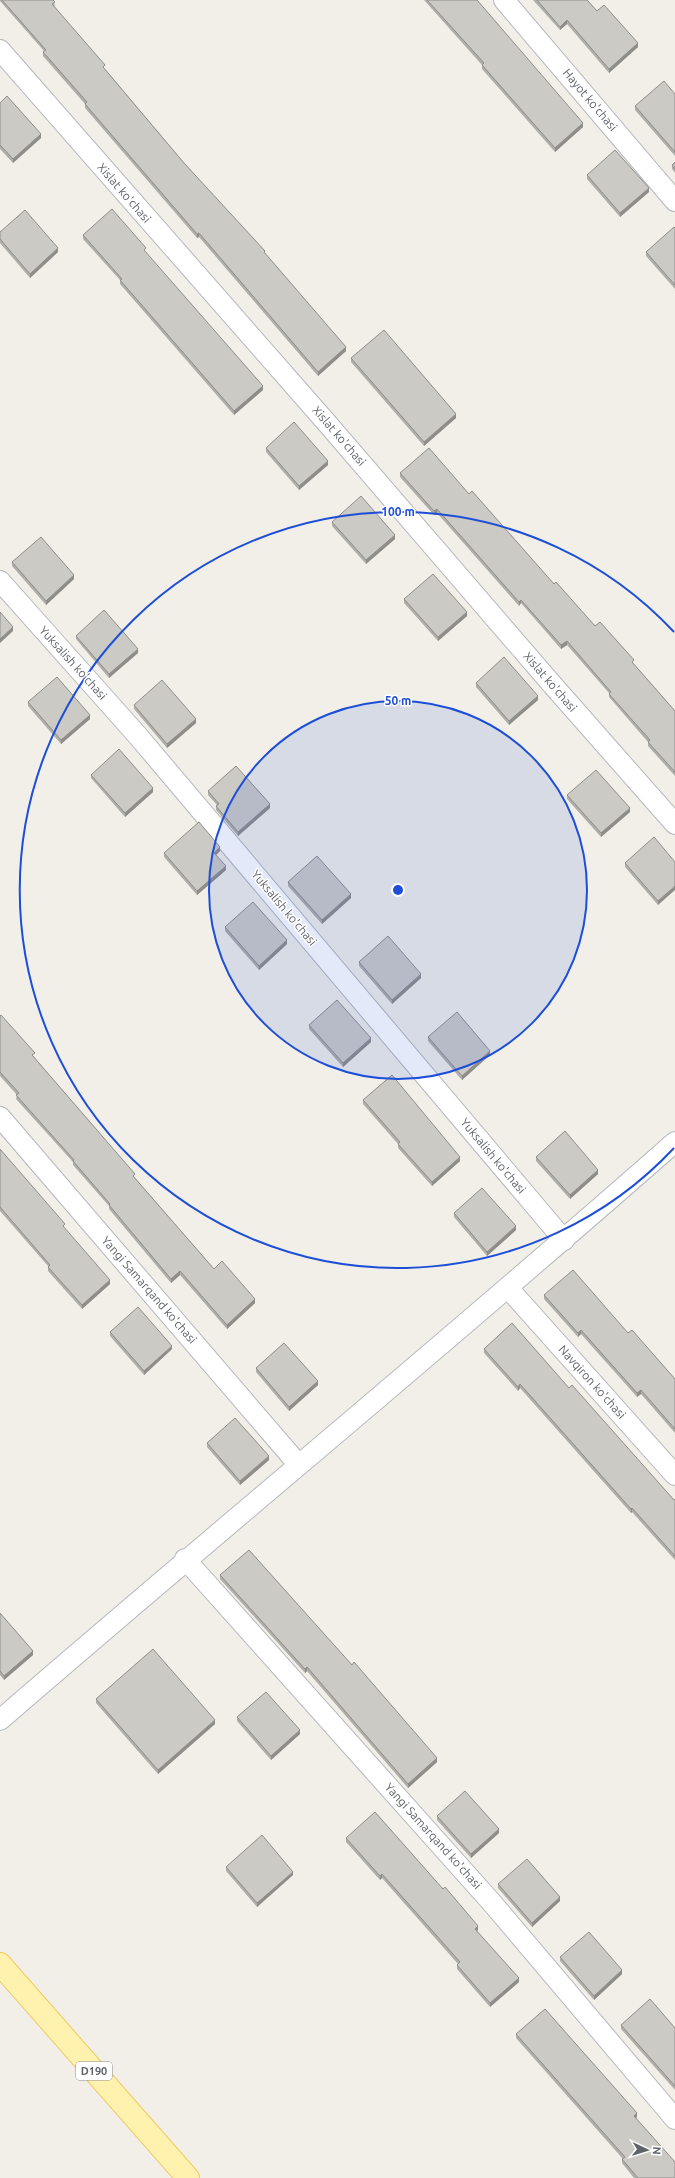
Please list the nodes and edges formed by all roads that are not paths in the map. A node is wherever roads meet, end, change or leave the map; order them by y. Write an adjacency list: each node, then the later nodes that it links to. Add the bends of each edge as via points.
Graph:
1 (504, 0): 3 (street, Hayot ko'chasi)
2 (0, 50): 5 (street, Xislat ko'chasi)
3 (675, 200)
4 (0, 581): 8 (street, Yuksalish ko'chasi, via 138,736)
5 (675, 824)
6 (0, 1116): 10 (street, Yangi Samarqand ko'chasi)
7 (675, 1142): 8 (street)
8 (564, 1240): 9 (street)
9 (508, 1288): 10 (street); 11 (street, Navqiron ko'chasi)
10 (298, 1464): 12 (street)
11 (675, 1475)
12 (185, 1559): 13 (street); 15 (street, Yangi Samarqand ko'chasi, via 494,1904)
13 (0, 1720)
14 (0, 1964): 16 (main road, D190)
15 (675, 2119)
16 (188, 2178)

